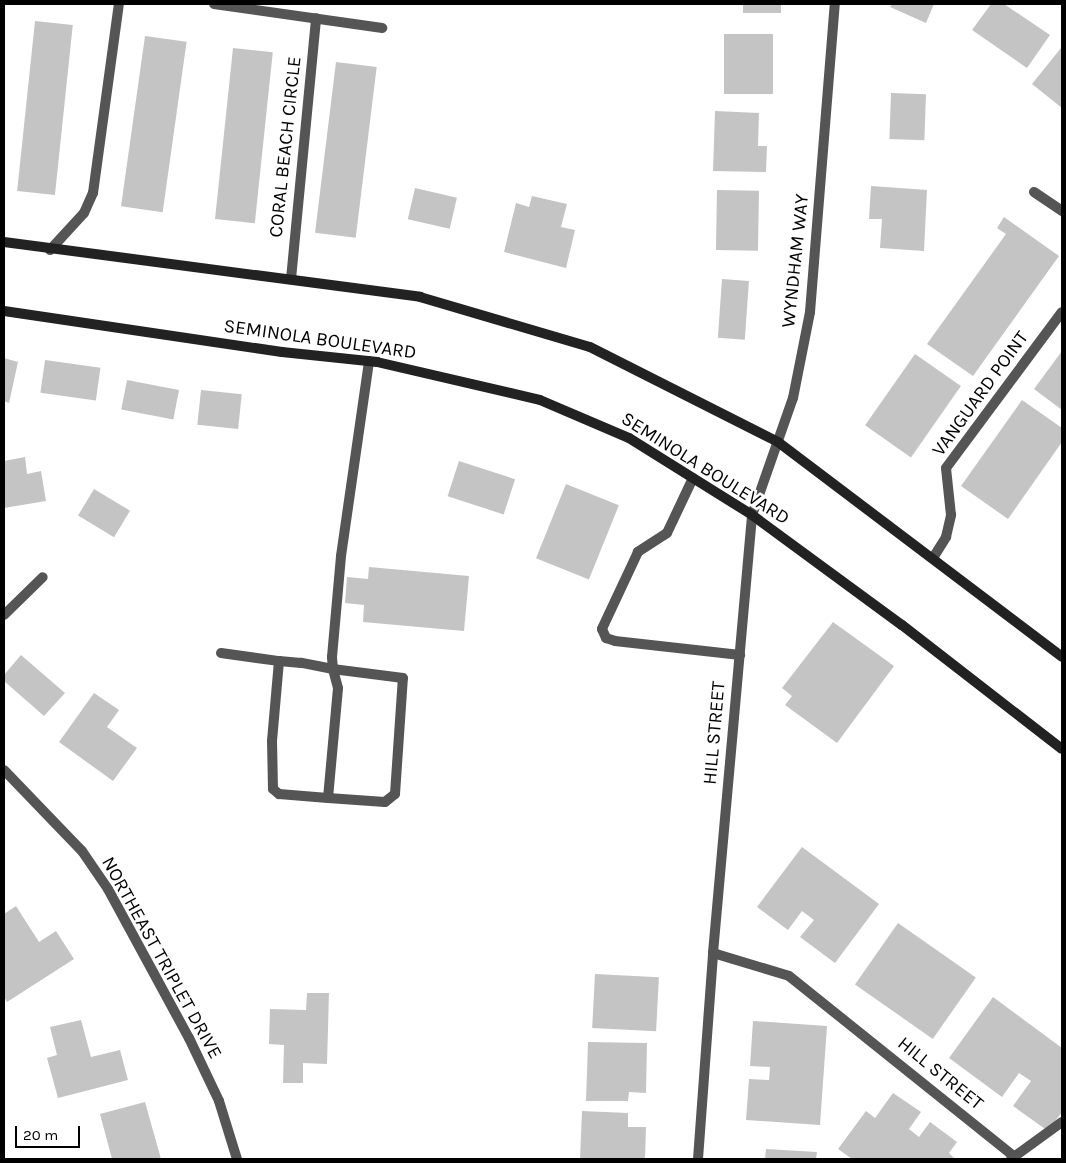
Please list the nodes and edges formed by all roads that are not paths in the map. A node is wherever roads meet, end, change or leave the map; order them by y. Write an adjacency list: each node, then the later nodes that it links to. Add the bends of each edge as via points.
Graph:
1 (119, 4): 9 (street, via 93,193 84,213)
2 (214, 4): 4 (street)
3 (835, 4): 14 (street, WYNDHAM WAY, via 810,312 793,398)
4 (316, 18): 5 (street); 10 (street, CORAL BEACH CIRCLE)
5 (382, 28)
6 (1034, 192): 7 (street)
7 (1062, 211)
8 (4, 242): 9 (main road)
9 (50, 250): 10 (main road)
10 (290, 279): 14 (main road, via 420,296 590,347)
11 (4, 311): 13 (main road, SEMINOLA BOULEVARD, via 282,352)
12 (1062, 312): 17 (street, VANGUARD POINT, via 946,468 951,515 946,537)
13 (369, 361): 15 (main road, SEMINOLA BOULEVARD, via 540,400 629,438); 24 (street, via 340,556)
14 (778, 442): 16 (street, WYNDHAM WAY); 17 (main road)
15 (693, 478): 16 (main road, SEMINOLA BOULEVARD); 21 (street, via 667,533 638,552 602,629 606,638 615,641)
16 (752, 515): 21 (street, HILL STREET); 25 (main road, SEMINOLA BOULEVARD, via 902,625)
17 (933, 558): 22 (main road)
18 (43, 577): 19 (street)
19 (4, 615)
20 (221, 653): 23 (street)
21 (740, 655): 28 (street, HILL STREET)
22 (1062, 657)
23 (279, 661): 24 (street); 27 (street, via 272,741 273,789 278,794)
24 (333, 669): 27 (street, via 338,688); 27 (street, via 402,678 404,685 395,794 385,802)
25 (1062, 749)
26 (4, 770): 31 (street, NORTHEAST TRIPLET DRIVE, via 82,851 108,888 219,1101)
27 (328, 798)
28 (713, 954): 30 (street, HILL STREET, via 789,976); 32 (street, HILL STREET)
29 (1062, 1122): 30 (street, HILL STREET)
30 (1013, 1158)
31 (237, 1159)
32 (698, 1159)

